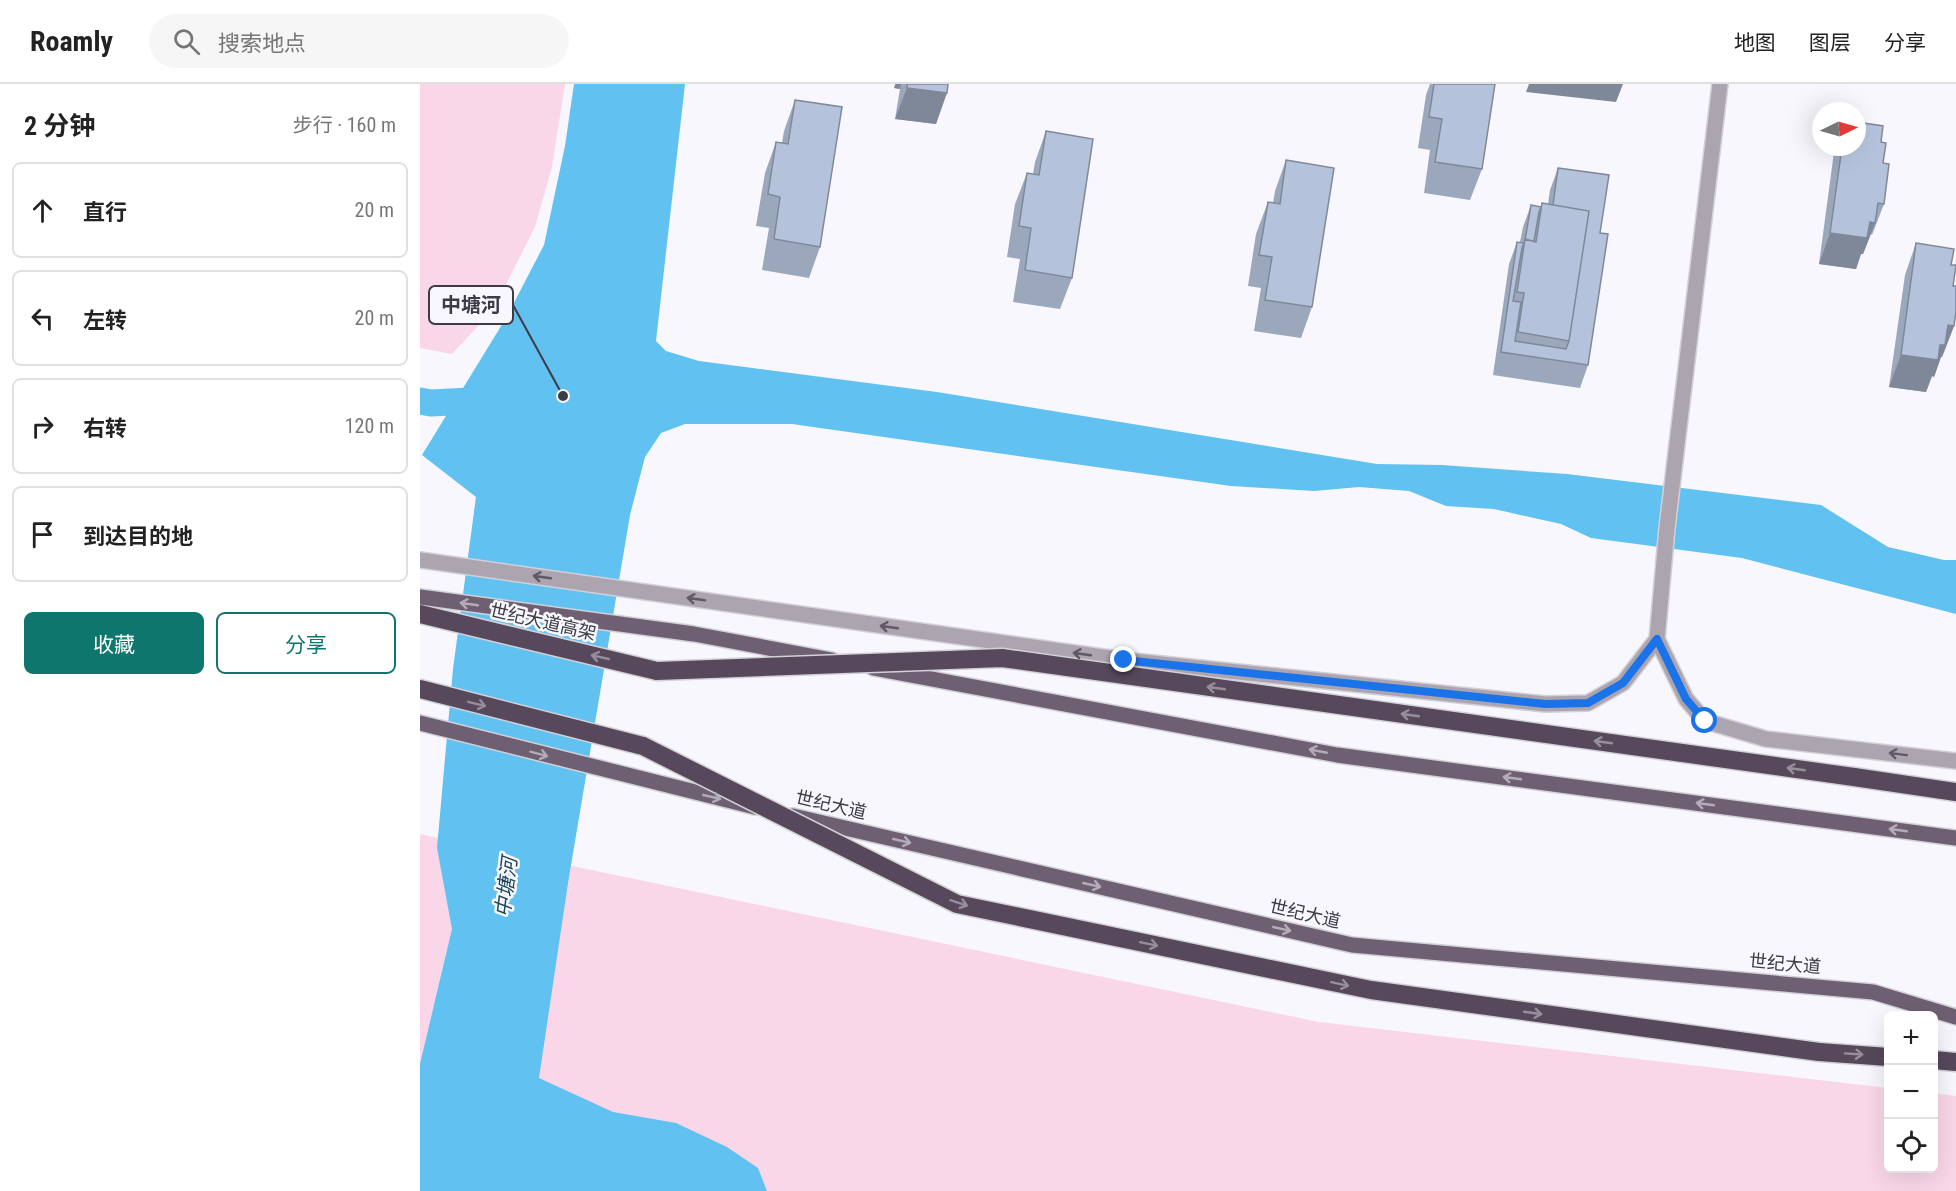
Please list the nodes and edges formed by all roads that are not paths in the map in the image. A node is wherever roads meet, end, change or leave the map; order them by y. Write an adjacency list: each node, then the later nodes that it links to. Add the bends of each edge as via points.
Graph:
1 (1720, 84): 4 (street)
2 (420, 560): 4 (street, one-way to 2, via 1623,683 1588,703 1545,704 1124,660)
3 (422, 603): 8 (highway, 世纪大道高架, one-way to 3, bridge, via 1002,658 657,670); 9 (main road, one-way to 3, via 1337,755 694,634)
4 (1657, 639): 7 (street, one-way to 4, via 1766,739 1705,721 1686,699)
5 (420, 689): 11 (highway, one-way to 11, bridge, via 643,746 957,904 1371,990 1819,1052)
6 (420, 723): 10 (main road, 世纪大道, one-way to 10, via 655,784 1352,945 1873,992)
7 (1956, 761)
8 (1956, 792)
9 (1956, 838)
10 (1956, 1017)
11 (1884, 1057)
12 (1938, 1060): 13 (highway)
13 (1956, 1062)

